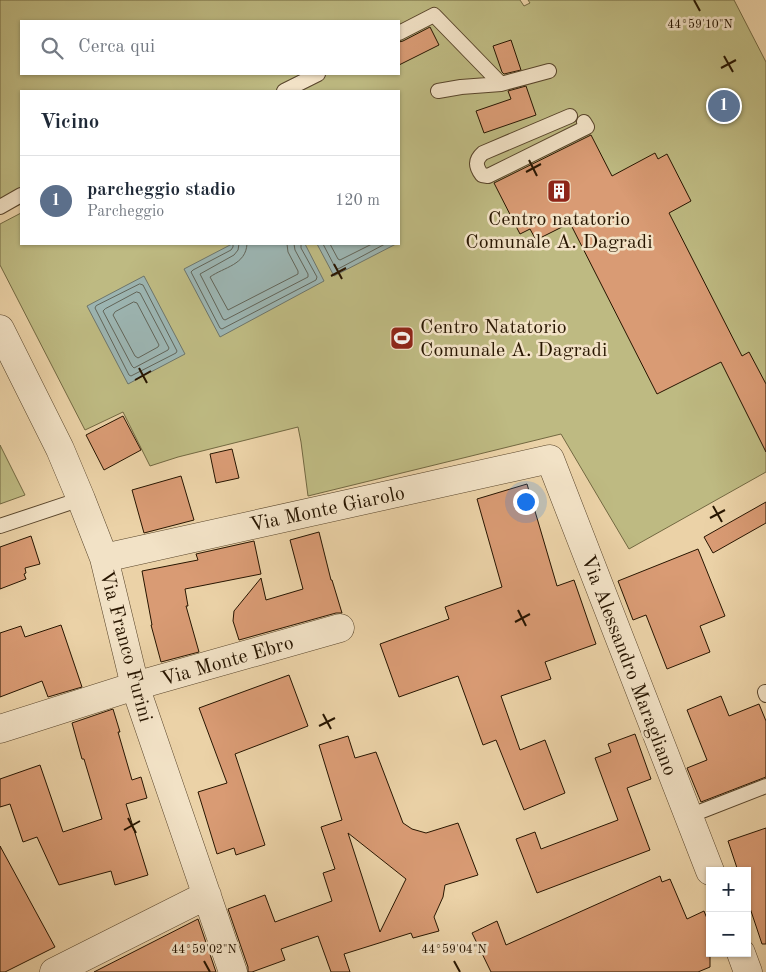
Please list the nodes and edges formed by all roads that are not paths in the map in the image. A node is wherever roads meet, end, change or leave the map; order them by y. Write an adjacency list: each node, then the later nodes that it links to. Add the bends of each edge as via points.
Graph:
1 (400, 32): 4 (lane, via 434,15)
2 (549, 71): 4 (lane)
3 (316, 75): 5 (lane)
4 (501, 84): 6 (lane)
5 (286, 90)
6 (438, 91)
7 (570, 116): 8 (lane, via 483,153 477,161 479,172 488,176 587,127)
8 (584, 122)
9 (20, 196): 10 (lane)
10 (0, 207)
11 (0, 328): 13 (street, Via Franco Furini)
12 (550, 459): 15 (street, Via Monte Giarolo); 20 (street, Via Alessandro Maragliano)
13 (82, 499): 14 (lane); 15 (street, Via Franco Furini)
14 (0, 526)
15 (104, 558): 17 (street, Via Franco Furini)
16 (340, 628): 17 (street, Via Monte Ebro)
17 (135, 686): 18 (street, Via Monte Ebro); 22 (street, Via Franco Furini)
18 (0, 729)
19 (766, 786): 20 (lane)
20 (689, 816): 21 (street, Via Alessandro Maragliano)
21 (708, 867)
22 (207, 895): 24 (street); 25 (street, Via Franco Furini)
23 (742, 957): 26 (street)
24 (54, 972)
25 (234, 972)
26 (748, 972)

